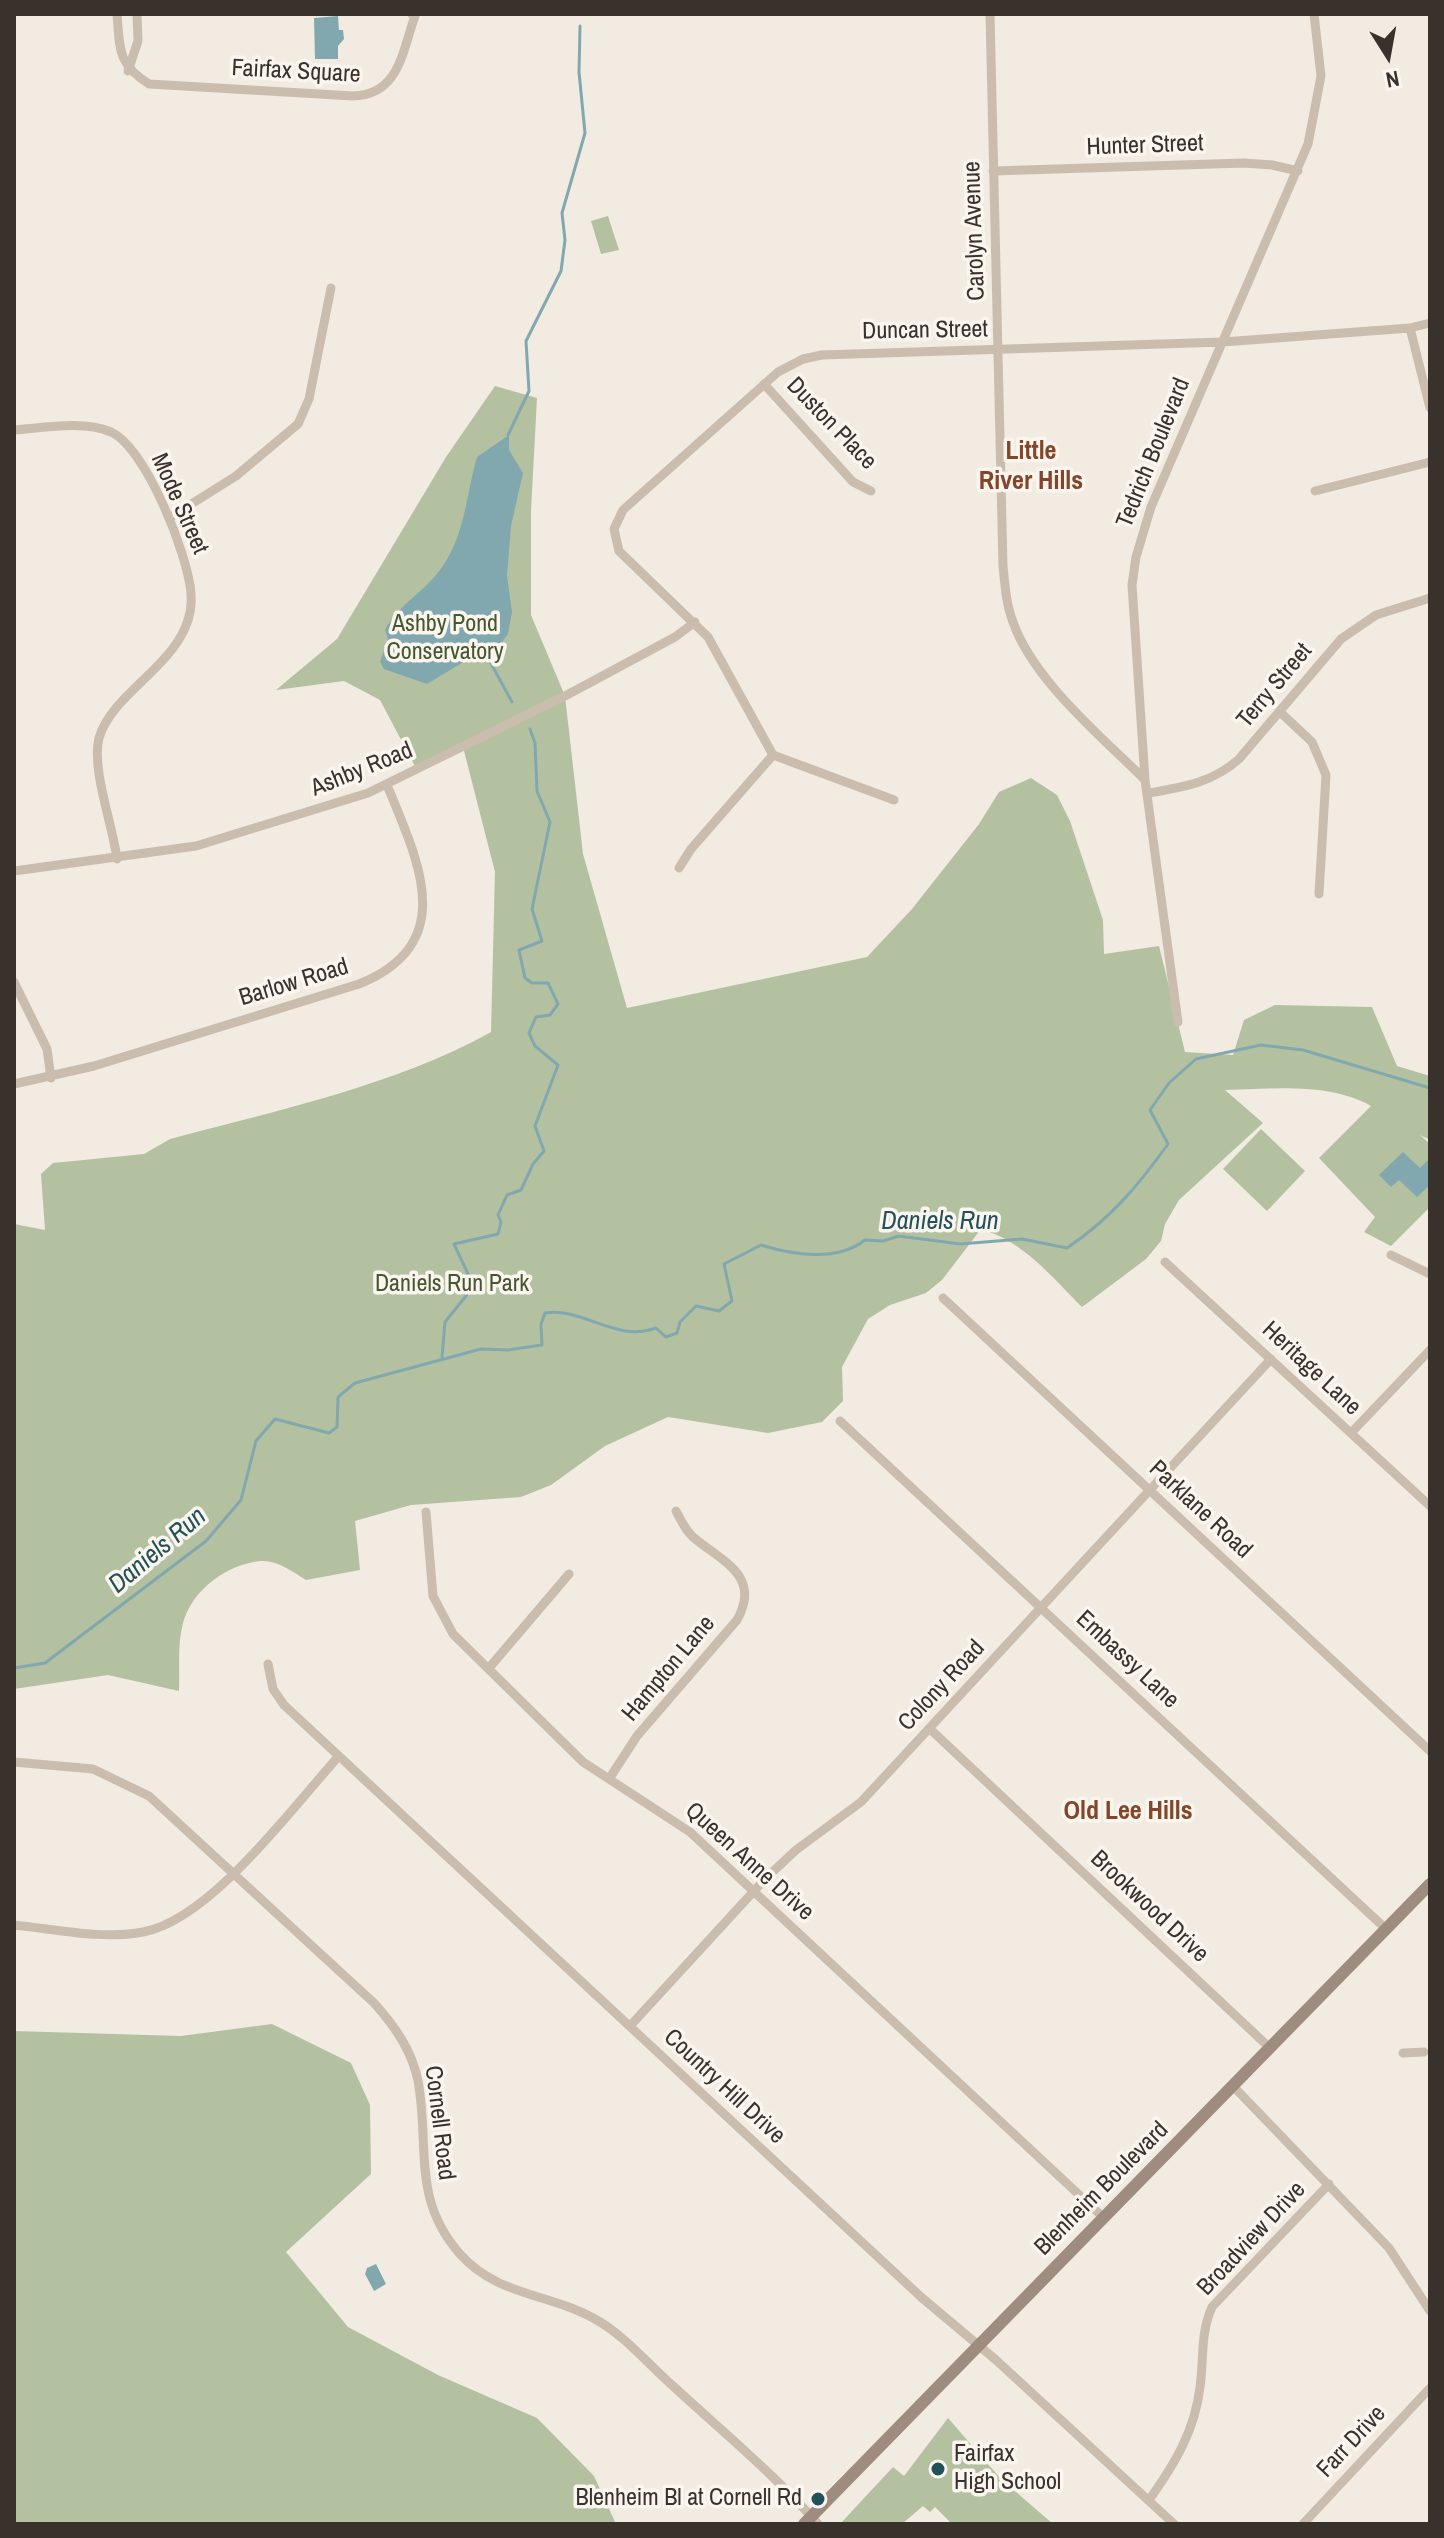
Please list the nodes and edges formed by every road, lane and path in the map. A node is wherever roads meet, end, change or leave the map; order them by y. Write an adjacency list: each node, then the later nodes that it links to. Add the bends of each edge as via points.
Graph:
1 (117, 14): 6 (street, via 120,52)
2 (137, 14): 6 (street, via 138,41)
3 (990, 14): 7 (street, Carolyn Avenue)
4 (1314, 14): 8 (street, Tedrich Boulevard, via 1319,99)
5 (415, 15): 6 (street, Fairfax Square, via 397,68 384,90 372,96 149,84)
6 (128, 71)
7 (993, 171): 8 (street, Hunter Street, via 1244,163); 13 (street, Carolyn Avenue)
8 (1298, 171): 12 (street, Tedrich Boulevard)
9 (331, 288): 20 (street, via 309,399 298,424 236,476)
10 (1430, 323): 11 (street, Duncan Street)
11 (1410, 328): 12 (street, Duncan Street); 15 (street)
12 (1223, 342): 13 (street, Duncan Street); 25 (street, Tedrich Boulevard, via 1151,507 1136,557 1132,612)
13 (998, 349): 14 (street, Duncan Street, via 822,355 787,366); 25 (street, Carolyn Avenue, via 1003,566 1012,620 1024,647 1048,678)
14 (764, 384): 18 (street, Duston Place, via 853,482); 22 (street, Duncan Street, via 617,520 615,541 625,558)
15 (1430, 408)
16 (14, 430): 20 (street, Mode Street, via 84,427 112,433 133,451)
17 (1430, 462): 19 (street)
18 (871, 491)
19 (1315, 491)
20 (169, 518): 29 (street, Mode Street, via 189,579 191,610 185,629 99,738 98,761)
21 (1430, 598): 23 (street, Terry Street, via 1359,625 1320,661)
22 (695, 622): 24 (street, Duncan Street, via 724,661); 26 (street, Ashby Road, via 565,696)
23 (1280, 712): 27 (street, Terry Street, via 1220,774); 32 (street, via 1312,742 1326,775)
24 (773, 755): 28 (street); 30 (street)
25 (1145, 780): 27 (street, Tedrich Boulevard)
26 (387, 785): 29 (street, Ashby Road, via 239,835); 35 (street, Barlow Road, via 425,896 417,934 391,967 359,984)
27 (1149, 793): 34 (street, Tedrich Boulevard)
28 (894, 800)
29 (117, 859): 31 (street, Ashby Road)
30 (679, 868)
31 (14, 871)
32 (1319, 894)
33 (14, 982): 35 (street, via 47,1049)
34 (1178, 1022)
35 (51, 1078): 36 (street, Barlow Road)
36 (14, 1084)
37 (1391, 1255): 39 (street)
38 (1165, 1262): 42 (street, Heritage Lane)
39 (1430, 1274)
40 (943, 1298): 45 (street, Parklane Road)
41 (1430, 1350): 44 (street)
42 (1271, 1359): 44 (street, Heritage Lane); 45 (street, Colony Road)
43 (840, 1421): 50 (street, Embassy Lane)
44 (1351, 1433): 46 (street, Heritage Lane)
45 (1150, 1491): 50 (street, Colony Road); 54 (street, Parklane Road)
46 (1430, 1506)
47 (676, 1511): 57 (street, Hampton Lane, via 695,1538 735,1569 743,1605 737,1620 637,1736)
48 (426, 1512): 52 (street, Queen Anne Drive, via 438,1609 453,1634)
49 (569, 1574): 52 (street)
50 (1042, 1608): 53 (street, Colony Road); 62 (street, Embassy Lane)
51 (268, 1664): 55 (street, Country Hill Drive, via 273,1689 284,1705)
52 (489, 1668): 57 (street, Queen Anne Drive, via 575,1754)
53 (930, 1729): 60 (street, Colony Road, via 861,1802 796,1850); 64 (street, Brookwood Drive)
54 (1430, 1751)
55 (338, 1757): 58 (street); 63 (street, Country Hill Drive)
56 (14, 1762): 58 (street, Cornell Road, via 93,1769 128,1783)
57 (609, 1779): 60 (street, Queen Anne Drive, via 677,1821)
58 (233, 1872): 61 (street, via 190,1913 145,1932); 74 (street, Cornell Road, via 374,2003 400,2036 418,2081 427,2192 461,2255 501,2286 580,2312 607,2327)
59 (1430, 1884): 62 (main road, Blenheim Boulevard)
60 (754, 1892): 63 (street, Colony Road); 69 (street, Queen Anne Drive)
61 (14, 1925)
62 (1386, 1929): 64 (main road, Blenheim Boulevard)
63 (630, 2026): 71 (street, Country Hill Drive)
64 (1271, 2049): 67 (main road, Blenheim Boulevard)
65 (1428, 2052): 66 (street)
66 (1403, 2053)
67 (1233, 2086): 68 (street); 69 (main road, Blenheim Boulevard)
68 (1329, 2184): 70 (street, via 1389,2248); 73 (street, Broadview Drive, via 1212,2307 1203,2333 1201,2385 1191,2428)
69 (1104, 2218): 71 (main road, Blenheim Boulevard)
70 (1430, 2311)
71 (979, 2346): 73 (street, Country Hill Drive); 74 (main road, Blenheim Boulevard)
72 (1430, 2388): 76 (street, Farr Drive)
73 (1149, 2500): 75 (street, Country Hill Drive)
74 (811, 2521)
75 (1174, 2524)
76 (1303, 2524)

